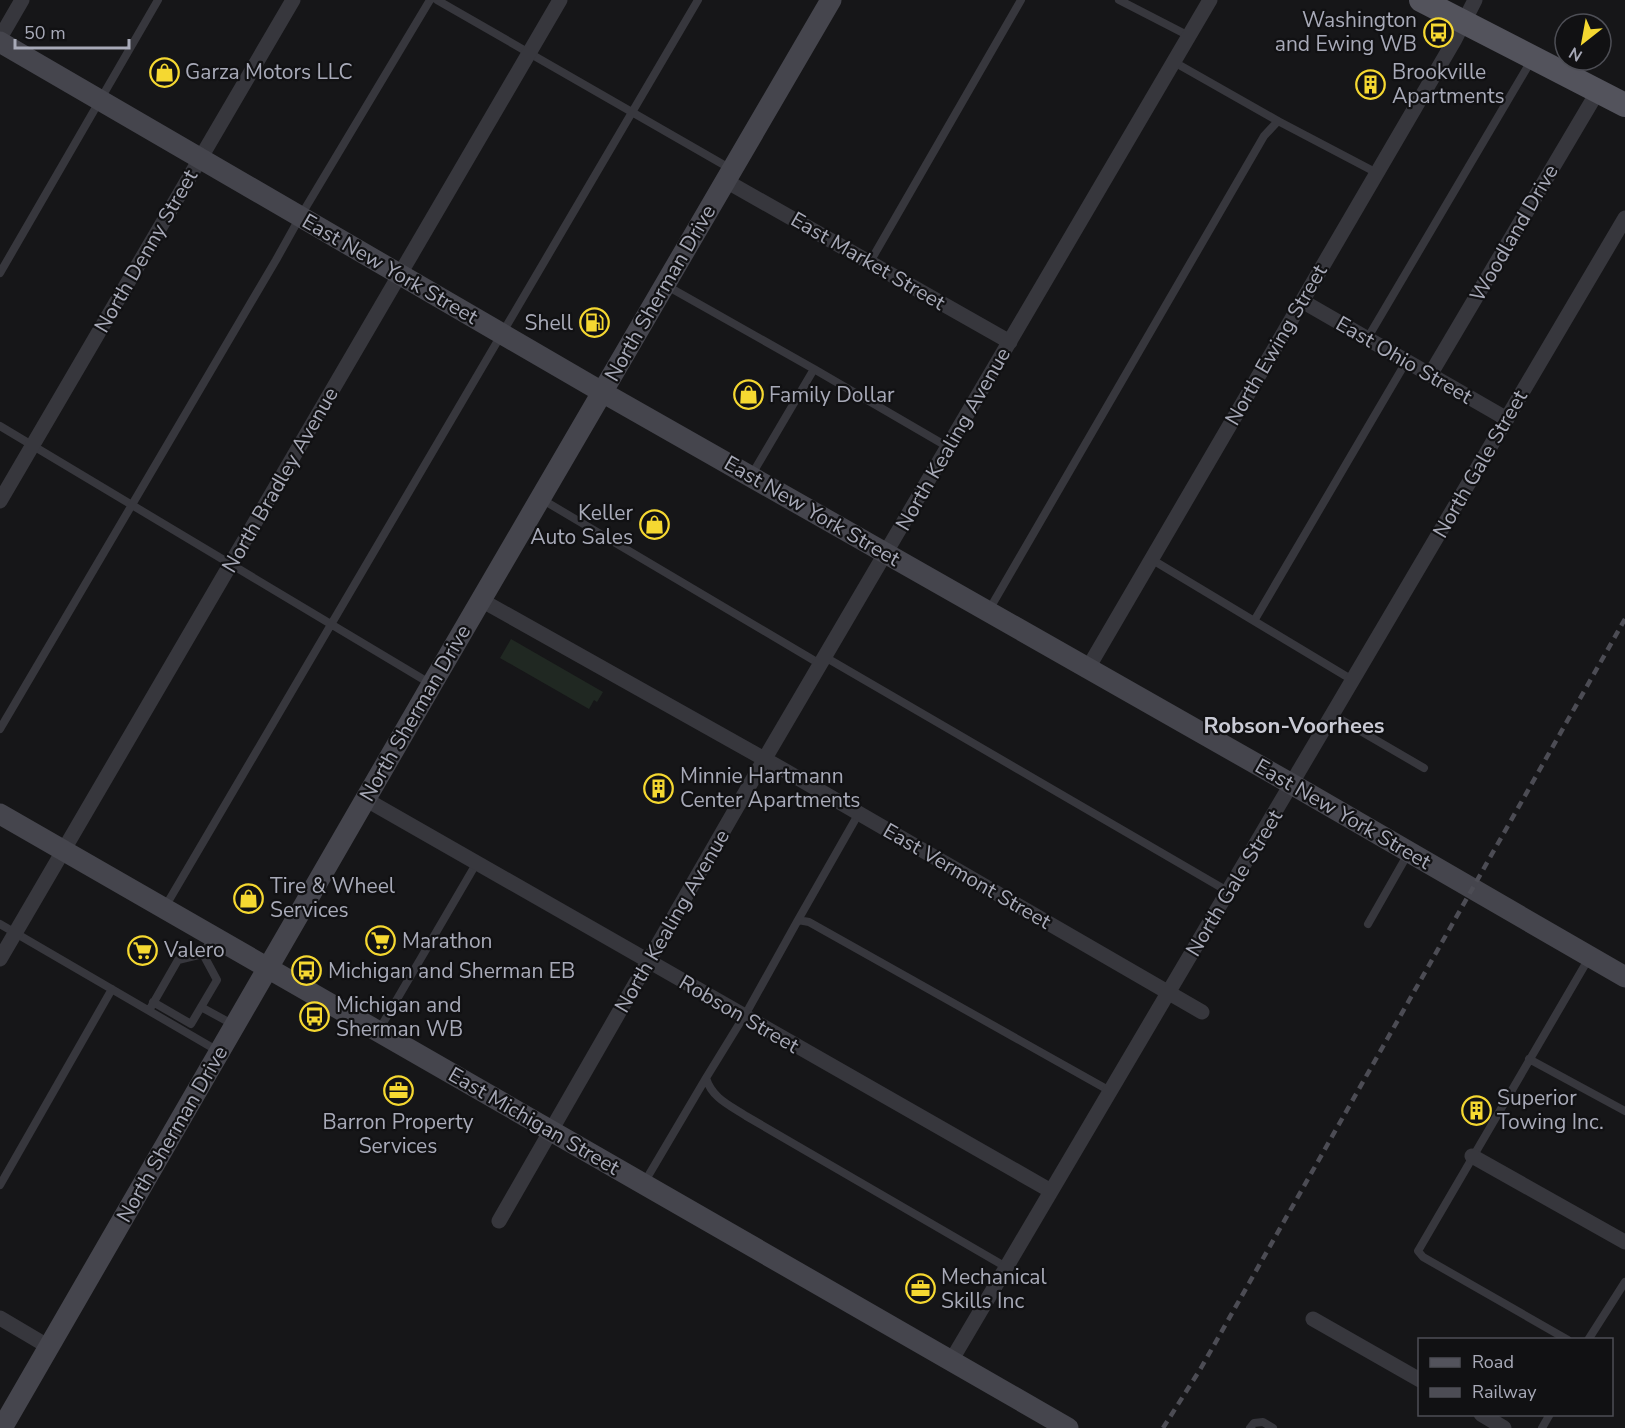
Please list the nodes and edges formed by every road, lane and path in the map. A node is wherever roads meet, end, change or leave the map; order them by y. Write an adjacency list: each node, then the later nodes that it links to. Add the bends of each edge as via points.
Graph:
1 (22, 0): 16 (street)
2 (158, 0): 21 (lane)
3 (293, 0): 25 (street, North Denny Street)
4 (430, 0): 28 (lane)
5 (437, 0): 17 (lane)
6 (560, 0): 17 (street, North Bradley Avenue)
7 (698, 0): 23 (lane)
8 (831, 0): 27 (main road, North Sherman Drive)
9 (1021, 0): 30 (lane)
10 (1119, 0): 15 (lane)
11 (1210, 0): 15 (street, North Kealing Avenue)
12 (1421, 0): 14 (main road)
13 (1475, 0): 14 (street, North Ewing Street)
14 (1465, 22): 18 (main road); 26 (street, North Ewing Street)
15 (1189, 36): 19 (street, North Kealing Avenue)
16 (0, 40): 21 (main road, East New York Street)
17 (529, 52): 23 (lane); 32 (street, North Bradley Avenue)
18 (1533, 58): 20 (main road); 36 (lane)
19 (1174, 62): 24 (lane); 37 (street, North Kealing Avenue)
20 (1598, 91): 22 (main road); 40 (street, Woodland Drive)
21 (101, 101): 25 (main road, East New York Street); 31 (lane)
22 (1625, 105)
23 (632, 112): 27 (lane); 35 (lane)
24 (1278, 121): 26 (lane); 54 (lane, via 1264,136)
25 (200, 159): 28 (main road, East New York Street); 44 (street, North Denny Street)
26 (1377, 173): 34 (street, North Ewing Street)
27 (729, 175): 30 (street, East Market Street); 33 (main road, North Sherman Drive)
28 (300, 217): 32 (main road, East New York Street); 49 (lane)
29 (1625, 218): 42 (street, North Gale Street)
30 (870, 262): 37 (street, East Market Street)
31 (0, 273)
32 (400, 274): 35 (main road, East New York Street); 52 (street, North Bradley Avenue)
33 (664, 285): 39 (lane); 41 (main road, North Sherman Drive)
34 (1302, 301): 36 (street, East Ohio Street); 51 (street, North Ewing Street)
35 (501, 334): 41 (main road, East New York Street); 56 (lane)
36 (1367, 339): 38 (street, East Ohio Street)
37 (1010, 342): 45 (street, North Kealing Avenue)
38 (1407, 362): 40 (street, East Ohio Street); 55 (lane)
39 (814, 369): 45 (lane); 46 (lane)
40 (1430, 375): 42 (street, East Ohio Street)
41 (602, 392): 46 (main road, East New York Street); 47 (main road, North Sherman Drive)
42 (1507, 420): 59 (street, North Gale Street)
43 (0, 426): 44 (lane)
44 (32, 446): 48 (street, North Denny Street); 49 (lane)
45 (948, 447): 50 (street, North Kealing Avenue)
46 (751, 477): 50 (main road, East New York Street)
47 (540, 498): 53 (main road, North Sherman Drive); 57 (lane)
48 (0, 501)
49 (131, 505): 52 (lane); 62 (lane)
50 (886, 553): 54 (main road, East New York Street); 57 (street, North Kealing Avenue)
51 (1151, 559): 55 (lane); 58 (street, North Ewing Street)
52 (230, 565): 56 (lane); 69 (street, North Bradley Avenue)
53 (481, 600): 60 (main road, North Sherman Drive); 63 (street, East Vermont Street)
54 (988, 612): 58 (main road, East New York Street)
55 (1254, 621): 59 (lane)
56 (330, 624): 60 (lane); 73 (lane)
57 (822, 661): 63 (street, North Kealing Avenue); 72 (lane)
58 (1088, 668): 65 (main road, East New York Street)
59 (1354, 681): 61 (street, North Gale Street)
60 (432, 684): 66 (main road, North Sherman Drive)
61 (1334, 715): 64 (lane); 65 (street, North Gale Street)
62 (0, 729)
63 (764, 760): 67 (street, East Vermont Street); 81 (street, North Kealing Avenue)
64 (1424, 768)
65 (1293, 785): 70 (main road, East New York Street); 72 (street, North Gale Street)
66 (365, 799): 71 (street, Robson Street); 82 (main road, North Sherman Drive)
67 (859, 813): 74 (lane); 85 (street, East Vermont Street)
68 (0, 814): 69 (main road, East Michigan Street)
69 (63, 850): 73 (main road, East Michigan Street); 77 (street, North Bradley Avenue)
70 (1409, 852): 76 (lane); 79 (main road, East New York Street)
71 (476, 864): 81 (street, Robson Street); 92 (lane)
72 (1229, 892): 85 (street, North Gale Street)
73 (164, 908): 78 (main road, East Michigan Street)
74 (798, 920): 89 (lane); 96 (lane, via 809,922)
75 (0, 924): 77 (lane)
76 (1368, 924)
77 (15, 933): 80 (street, North Bradley Avenue); 84 (lane)
78 (208, 945): 82 (main road, East Michigan Street); 86 (lane, via 178,960); 87 (lane, via 217,980)
79 (1589, 957): 83 (main road, East New York Street); 94 (lane)
80 (0, 960)
81 (648, 962): 89 (street, Robson Street); 98 (street, North Kealing Avenue)
82 (268, 967): 90 (main road, North Sherman Drive); 92 (main road, East Michigan Street)
83 (1625, 977)
84 (112, 989): 86 (lane); 101 (lane)
85 (1169, 992): 88 (street, East Vermont Street); 96 (street, North Gale Street)
86 (151, 1006): 91 (lane)
87 (201, 1007): 90 (lane); 91 (lane)
88 (1202, 1012)
89 (743, 1017): 95 (lane); 102 (street, Robson Street)
90 (234, 1025): 93 (main road, North Sherman Drive)
91 (188, 1028): 93 (lane)
92 (378, 1031): 98 (main road, East Michigan Street)
93 (219, 1052): 111 (main road, North Sherman Drive)
94 (1529, 1059): 97 (lane); 99 (lane)
95 (706, 1078): 100 (lane); 105 (lane, via 715,1096 746,1116)
96 (1110, 1091): 102 (street, North Gale Street)
97 (1625, 1111)
98 (551, 1130): 100 (main road, East Michigan Street); 103 (street, North Kealing Avenue)
99 (1472, 1156): 104 (street); 109 (lane, via 1418,1251)
100 (644, 1184): 112 (main road, East Michigan Street)
101 (0, 1185)
102 (1051, 1191): 105 (street, North Gale Street)
103 (499, 1221)
104 (1625, 1242)
105 (1006, 1267): 112 (street, North Gale Street)
106 (1625, 1282): 110 (lane)
107 (0, 1318): 111 (street)
108 (1313, 1319): 113 (street)
109 (1565, 1338)
110 (1589, 1338)
111 (49, 1347): 115 (main road, North Sherman Drive)
112 (951, 1361): 116 (main road, East Michigan Street)
113 (1418, 1379)
114 (1484, 1416): 119 (street)
115 (2, 1428)
116 (1068, 1428)
117 (1250, 1428): 118 (lane, via 1263,1422)
118 (1273, 1428)
119 (1504, 1428)

